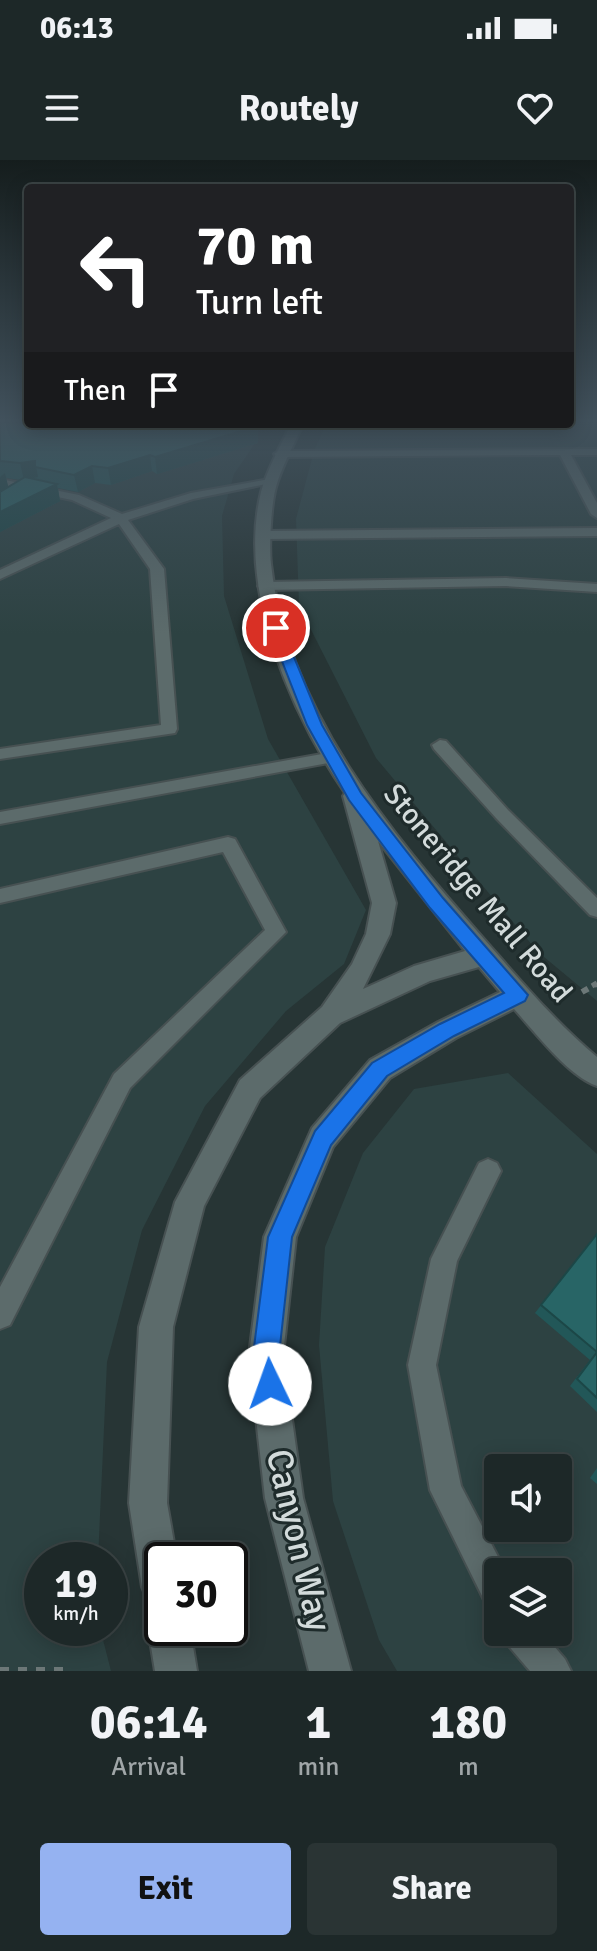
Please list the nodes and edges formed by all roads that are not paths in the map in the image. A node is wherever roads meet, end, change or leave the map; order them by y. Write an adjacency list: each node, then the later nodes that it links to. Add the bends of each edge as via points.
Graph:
1 (18, 494): 6 (lane)
2 (59, 494): 8 (lane)
3 (205, 494): 8 (lane)
4 (268, 494): 10 (street, Stoneridge Mall Road)
5 (586, 494): 7 (lane)
6 (9, 499)
7 (597, 514)
8 (121, 518): 11 (lane); 15 (lane, via 157,569 169,729)
9 (597, 532): 10 (lane)
10 (262, 535): 12 (street, Stoneridge Mall Road)
11 (0, 575)
12 (265, 586): 13 (lane, via 506,582); 16 (street, Stoneridge Mall Road, via 293,675)
13 (597, 588)
14 (440, 745): 20 (lane)
15 (0, 754)
16 (333, 757): 17 (street, Stoneridge Mall Road); 18 (lane)
17 (354, 796): 21 (street, Stoneridge Mall Road); 23 (street, via 384,903 378,934 362,969)
18 (0, 818)
19 (0, 896): 26 (lane, via 228,844 276,932 122,1081)
20 (597, 910)
21 (484, 956): 22 (street, Stoneridge Mall Road); 23 (street, via 423,973)
22 (518, 995): 24 (street, Stoneridge Mall Road); 32 (street, Canyon Way, via 380,1069 322,1138 280,1237 266,1355 284,1498)
23 (331, 1015): 27 (street, via 250,1089 190,1202 156,1327 148,1503)
24 (597, 1074)
25 (488, 1171): 28 (lane, via 444,1259 422,1365 446,1490)
26 (0, 1315)
27 (154, 1542)
28 (484, 1565)
29 (172, 1646): 31 (street)
30 (531, 1646): 33 (lane)
31 (176, 1671)
32 (330, 1671)
33 (553, 1671)

